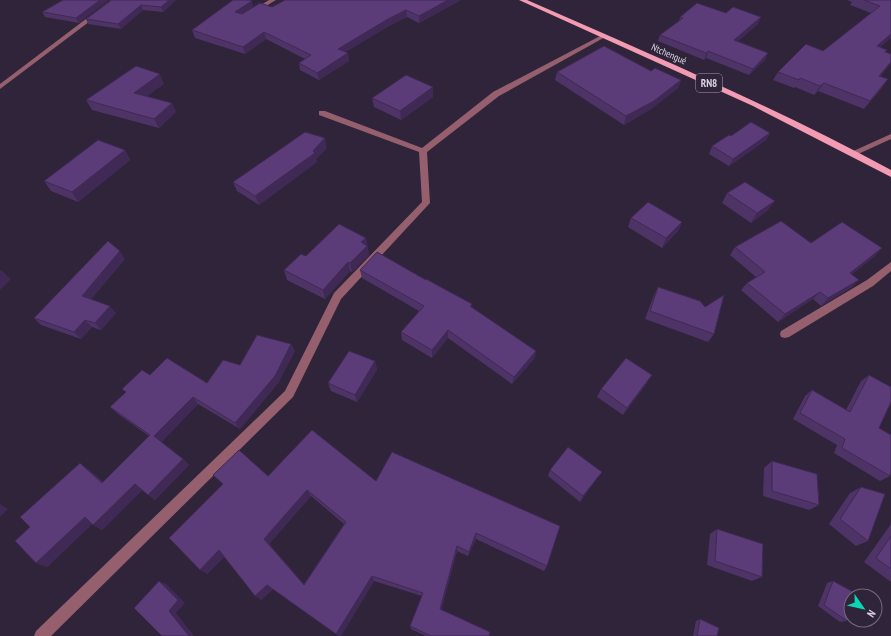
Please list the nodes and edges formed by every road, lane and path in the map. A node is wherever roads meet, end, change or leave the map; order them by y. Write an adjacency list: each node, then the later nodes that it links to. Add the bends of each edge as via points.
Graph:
1 (115, 0): 6 (street)
2 (273, 0): 4 (street)
3 (522, 0): 5 (main road, Ntchengué / RN8)
4 (249, 15)
5 (604, 36): 9 (street, via 496,94); 10 (main road, Ntchengué / RN8, via 734,94)
6 (0, 87)
7 (322, 113): 9 (street)
8 (891, 136): 10 (street)
9 (423, 151): 14 (street, via 426,203 337,296 288,394)
10 (853, 153): 11 (main road, Ntchengué / RN8)
11 (891, 174)
12 (891, 266): 13 (street, via 870,283)
13 (785, 334)
14 (40, 636)

